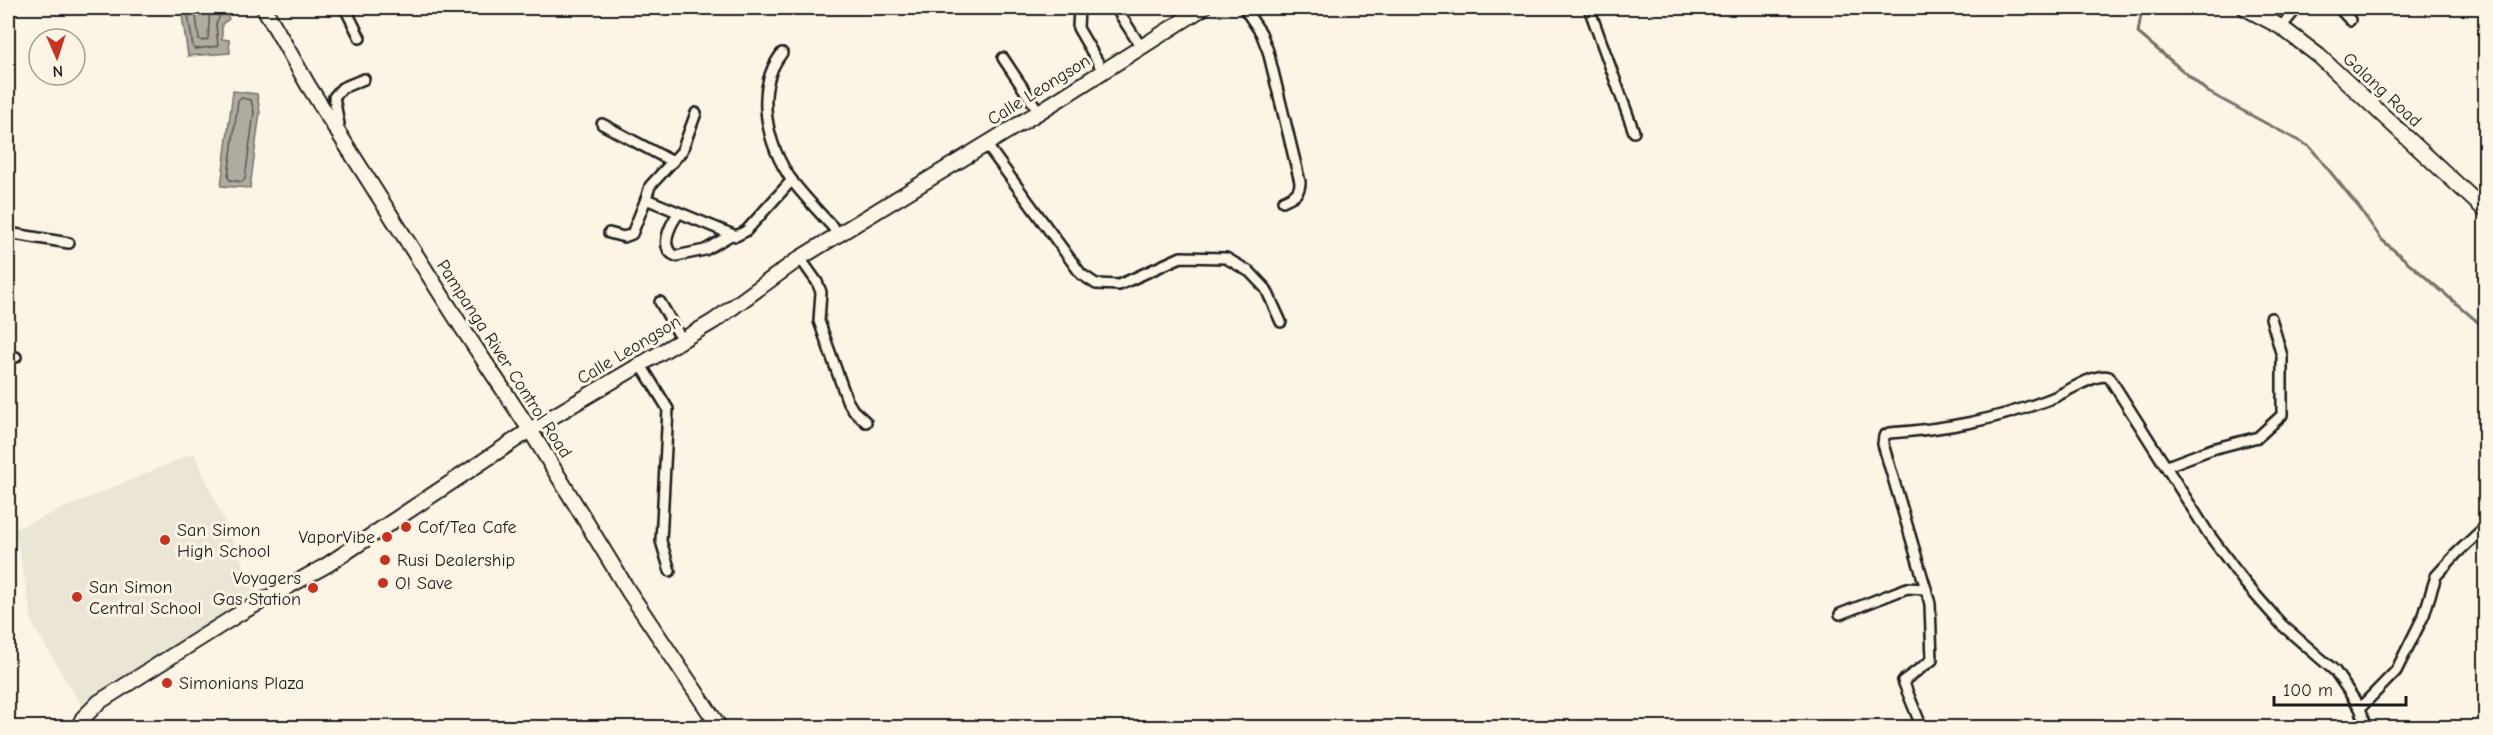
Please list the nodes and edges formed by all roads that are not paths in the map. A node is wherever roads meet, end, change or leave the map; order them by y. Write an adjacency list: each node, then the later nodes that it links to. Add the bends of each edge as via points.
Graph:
1 (264, 8): 22 (main road, Pampanga River Control Road)
2 (345, 8): 13 (street)
3 (1079, 8): 17 (street, via 1078,28)
4 (1116, 8): 14 (street)
5 (1203, 8): 14 (main road, Calle Leongson)
6 (1244, 8): 28 (street, via 1268,51 1300,182 1298,193)
7 (1589, 8): 23 (street)
8 (2245, 8): 12 (main road, Galang Road)
9 (2297, 8): 12 (street)
10 (2339, 8): 11 (street)
11 (2350, 20)
12 (2281, 27): 29 (main road, Galang Road, via 2319,56)
13 (360, 38)
14 (1141, 47): 17 (main road, Calle Leongson)
15 (782, 53): 26 (street, via 767,79 766,106 775,147)
16 (1003, 58): 19 (street)
17 (1103, 71): 19 (main road, Calle Leongson)
18 (364, 80): 22 (street, via 342,88 334,97 339,124)
19 (1039, 112): 24 (main road, Calle Leongson)
20 (696, 113): 25 (street, via 682,151)
21 (602, 124): 25 (street)
22 (336, 129): 43 (main road, Pampanga River Control Road)
23 (1634, 132)
24 (986, 144): 33 (main road, Calle Leongson); 39 (street, via 1087,280 1119,285 1181,257 1226,258 1266,289)
25 (673, 162): 27 (street, via 650,186)
26 (792, 180): 33 (street); 34 (street, via 746,231)
27 (646, 199): 30 (street); 32 (street, via 632,234 624,237)
28 (1283, 201)
29 (2486, 212)
30 (678, 214): 34 (street); 34 (street, via 667,238 667,248 676,256 705,250)
31 (8, 233): 35 (street)
32 (609, 233)
33 (839, 234): 36 (main road, Calle Leongson)
34 (731, 235)
35 (69, 243)
36 (800, 258): 40 (main road, Calle Leongson, via 714,321); 42 (street, via 821,292 819,321 847,400)
37 (660, 302): 40 (street)
38 (2271, 318): 44 (street, via 2282,356 2282,415 2258,437)
39 (1281, 322)
40 (681, 338): 41 (main road, Calle Leongson)
41 (641, 365): 43 (main road, Calle Leongson); 46 (street, via 668,409 661,541)
42 (866, 422)
43 (530, 430): 50 (main road, Calle Leongson, via 327,566 237,615 99,702); 51 (main road, Pampanga River Control Road, via 629,592)
44 (2167, 466): 47 (street, via 2106,375 2051,399 1983,421 1947,429 1889,433 1883,444); 49 (street, via 2208,533 2245,583 2282,625 2327,661)
45 (2486, 526): 49 (street, via 2436,576 2424,615 2396,671)
46 (670, 571)
47 (1926, 589): 48 (street, via 1907,588); 52 (street, via 1932,624 1932,660 1903,681)
48 (1840, 614)
49 (2360, 708): 53 (street)
50 (78, 728)
51 (720, 728)
52 (1922, 728)
53 (2367, 728)

